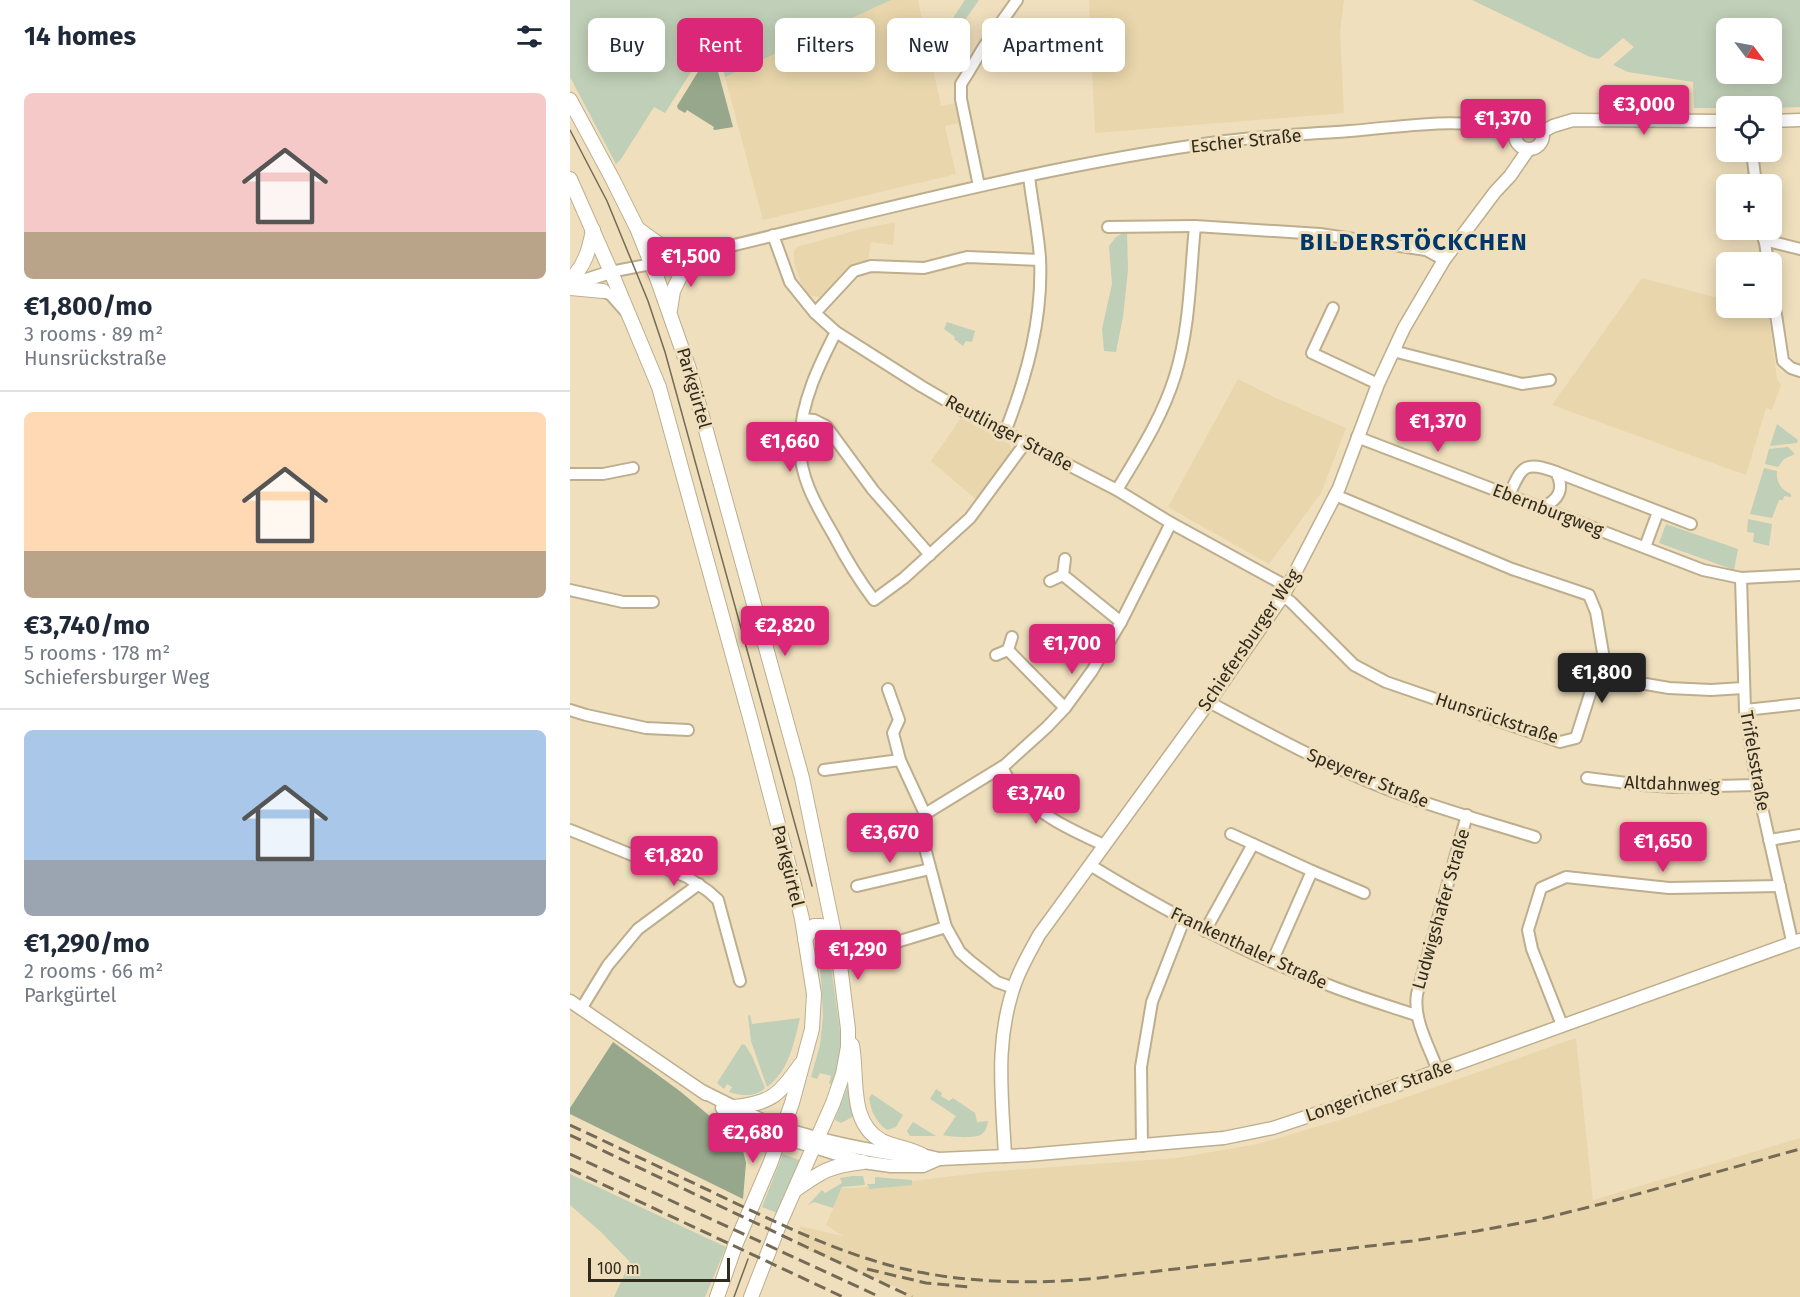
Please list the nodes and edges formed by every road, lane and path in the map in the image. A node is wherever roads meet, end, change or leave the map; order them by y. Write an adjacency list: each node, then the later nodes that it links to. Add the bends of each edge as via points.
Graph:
1 (1017, 0): 11 (street, via 962,84 961,99)
2 (570, 100): 14 (main road, Parkgürtel)
3 (1800, 120): 5 (street)
4 (1716, 121): 7 (street, via 1573,120)
5 (1782, 121)
6 (1515, 132): 7 (street, via 1522,122 1531,121); 8 (street, via 1517,144); 9 (street, Escher Straße, via 1486,126 1435,124 1228,141)
7 (1542, 132): 8 (street, via 1540,144)
8 (1528, 150): 21 (street, Schiefersburger Weg)
9 (1029, 176): 11 (street, Escher Straße); 20 (street)
10 (570, 179): 15 (main road, Parkgürtel)
11 (979, 186): 16 (street, Escher Straße)
12 (1195, 226): 13 (street); 21 (street, via 1320,234 1426,250); 44 (street, via 1185,327 1175,375 1152,431)
13 (1108, 227)
14 (637, 228): 19 (main road, via 675,254); 22 (main road, Parkgürtel)
15 (593, 230): 23 (main road, Parkgürtel); 24 (main road, via 587,256)
16 (773, 235): 19 (street, Escher Straße); 29 (street, Reutlinger Straße, via 790,282)
17 (1777, 240): 18 (street)
18 (1800, 249)
19 (690, 256): 22 (street, Escher Straße); 28 (main road, via 673,291)
20 (1040, 260): 29 (street, via 967,257 924,268 871,266 854,271); 38 (street, via 1038,316 1030,361)
21 (1444, 260): 33 (street, Schiefersburger Weg)
22 (652, 263): 23 (street, Escher Straße); 28 (main road, Parkgürtel)
23 (611, 272): 25 (street, Escher Straße); 30 (main road, Parkgürtel)
24 (570, 280)
25 (570, 286): 26 (main road)
26 (603, 291): 30 (street)
27 (1333, 308): 36 (street, via 1312,353)
28 (670, 312): 98 (main road, Parkgürtel, via 802,778)
29 (815, 313): 32 (street, Reutlinger Straße)
30 (628, 314): 99 (main road, Parkgürtel, via 659,387 681,461)
31 (1777, 318): 34 (street, via 1783,361)
32 (836, 332): 37 (street, via 817,373); 38 (street, Reutlinger Straße, via 921,386)
33 (1393, 351): 35 (street, via 1522,384); 36 (street, Schiefersburger Weg)
34 (1800, 371)
35 (1550, 380)
36 (1378, 384): 39 (street, Schiefersburger Weg)
37 (803, 419): 52 (street, via 826,426 873,490); 52 (street, via 800,441 810,492 874,600)
38 (1005, 432): 40 (street, Reutlinger Straße)
39 (1357, 437): 45 (street, Schiefersburger Weg); 46 (street, Ebernburgweg)
40 (1026, 442): 44 (street, Reutlinger Straße); 52 (street, via 970,518)
41 (633, 468): 43 (street, via 603,474)
42 (1556, 472): 46 (street, Ebernburgweg, via 1535,465 1526,467); 47 (street, via 1560,481 1557,497); 48 (street, Ebernburgweg)
43 (570, 474)
44 (1117, 490): 49 (street, Reutlinger Straße)
45 (1335, 495): 59 (street, Schiefersburger Weg); 59 (street, Hunsrückstraße, via 1512,569 1589,595 1603,653 1576,738 1560,742 1370,674 1354,665)
46 (1509, 495): 47 (street, Ebernburgweg)
47 (1540, 508): 51 (street, Ebernburgweg)
48 (1658, 512): 50 (street, Ebernburgweg); 51 (street)
49 (1172, 523): 59 (street, Reutlinger Straße); 61 (street)
50 (1690, 524)
51 (1645, 547): 56 (street, Ebernburgweg, via 1703,570)
52 (930, 555)
53 (1065, 559): 54 (street)
54 (1063, 575): 57 (street); 61 (street)
55 (1800, 575): 56 (street, Ebernburgweg)
56 (1741, 578): 66 (street, Trifelsstraße)
57 (1050, 581)
58 (570, 590): 60 (street, via 623,602)
59 (1285, 591): 68 (street, Schiefersburger Weg)
60 (653, 602)
61 (1121, 622): 70 (street)
62 (1012, 637): 63 (street)
63 (1008, 650): 64 (street); 70 (street)
64 (996, 655)
65 (1605, 677): 66 (street, via 1669,688)
66 (1743, 688): 72 (street, Trifelsstraße)
67 (888, 689): 74 (street, via 899,720 893,733)
68 (1209, 702): 80 (street, Speyerer Straße, via 1344,771); 87 (street, Schiefersburger Weg)
69 (1800, 704): 72 (street)
70 (1065, 708): 75 (street)
71 (570, 710): 73 (street, via 646,728)
72 (1745, 710): 78 (street, Trifelsstraße)
73 (688, 730)
74 (900, 760): 76 (street); 79 (street)
75 (1002, 767): 79 (street); 87 (street, via 1025,799)
76 (824, 770)
77 (1587, 778): 78 (street, Altdahnweg, via 1673,787)
78 (1757, 785): 85 (street, Trifelsstraße)
79 (926, 813): 89 (street, via 922,837)
80 (1467, 815): 84 (street, Speyerer Straße); 106 (street, Ludwigshafer Straße, via 1417,994)
81 (570, 830): 91 (street)
82 (1231, 834): 86 (street)
83 (1800, 835): 85 (street)
84 (1535, 837)
85 (1769, 840): 93 (street, Trifelsstraße)
86 (1253, 844): 90 (street); 97 (street)
87 (1104, 845): 88 (street, Schiefersburger Weg)
88 (1090, 865): 95 (street, Frankenthaler Straße); 104 (street, Schiefersburger Weg, via 1039,935)
89 (930, 869): 92 (street); 96 (street)
90 (1312, 871): 94 (street); 102 (street)
91 (699, 884): 103 (street, via 718,900); 105 (street, via 638,929)
92 (857, 886)
93 (1780, 886): 100 (street, Trifelsstraße); 107 (street, via 1669,888 1566,877 1541,888 1528,930)
94 (1364, 893)
95 (1184, 920): 97 (street, Frankenthaler Straße); 115 (street, via 1152,1002 1142,1067)
96 (946, 927): 101 (street); 104 (street, via 970,961 998,982)
97 (1205, 931): 102 (street, Frankenthaler Straße)
98 (836, 937): 99 (main road, Parkgürtel, via 821,926 814,926); 108 (main road, Parkgürtel)
99 (805, 939): 109 (main road, Parkgürtel, via 814,994)
100 (1796, 940): 107 (street, Longericher Straße)
101 (867, 951)
102 (1272, 962): 106 (street, Frankenthaler Straße)
103 (740, 981)
104 (1014, 988): 117 (street, Schiefersburger Weg, via 1000,1061)
105 (575, 1005): 111 (street)
106 (1416, 1015): 110 (street, Ludwigshafer Straße)
107 (1562, 1025): 110 (street, Longericher Straße)
108 (848, 1029): 114 (main road, Parkgürtel, via 841,1080); 116 (main road, via 859,1109 866,1127 882,1141)
109 (806, 1058): 112 (main road, via 781,1090 755,1105); 113 (main road, Parkgürtel)
110 (1438, 1071): 115 (street, Longericher Straße, via 1273,1128 1224,1138)
111 (702, 1091): 112 (street); 113 (street, via 724,1110 753,1126)
112 (734, 1107): 113 (street)
113 (781, 1132): 114 (street); 121 (main road, Parkgürtel)
114 (815, 1143): 116 (street, Longericher Straße); 119 (street, Longericher Straße); 120 (main road, Parkgürtel)
115 (1142, 1146): 117 (street, Longericher Straße)
116 (922, 1155): 118 (street, Longericher Straße)
117 (1005, 1156): 118 (street, Longericher Straße)
118 (939, 1159): 119 (street, Longericher Straße, via 923,1166)
119 (863, 1162): 120 (main road, via 827,1169)
120 (794, 1192): 122 (main road, Parkgürtel)
121 (717, 1297)
122 (751, 1297)

